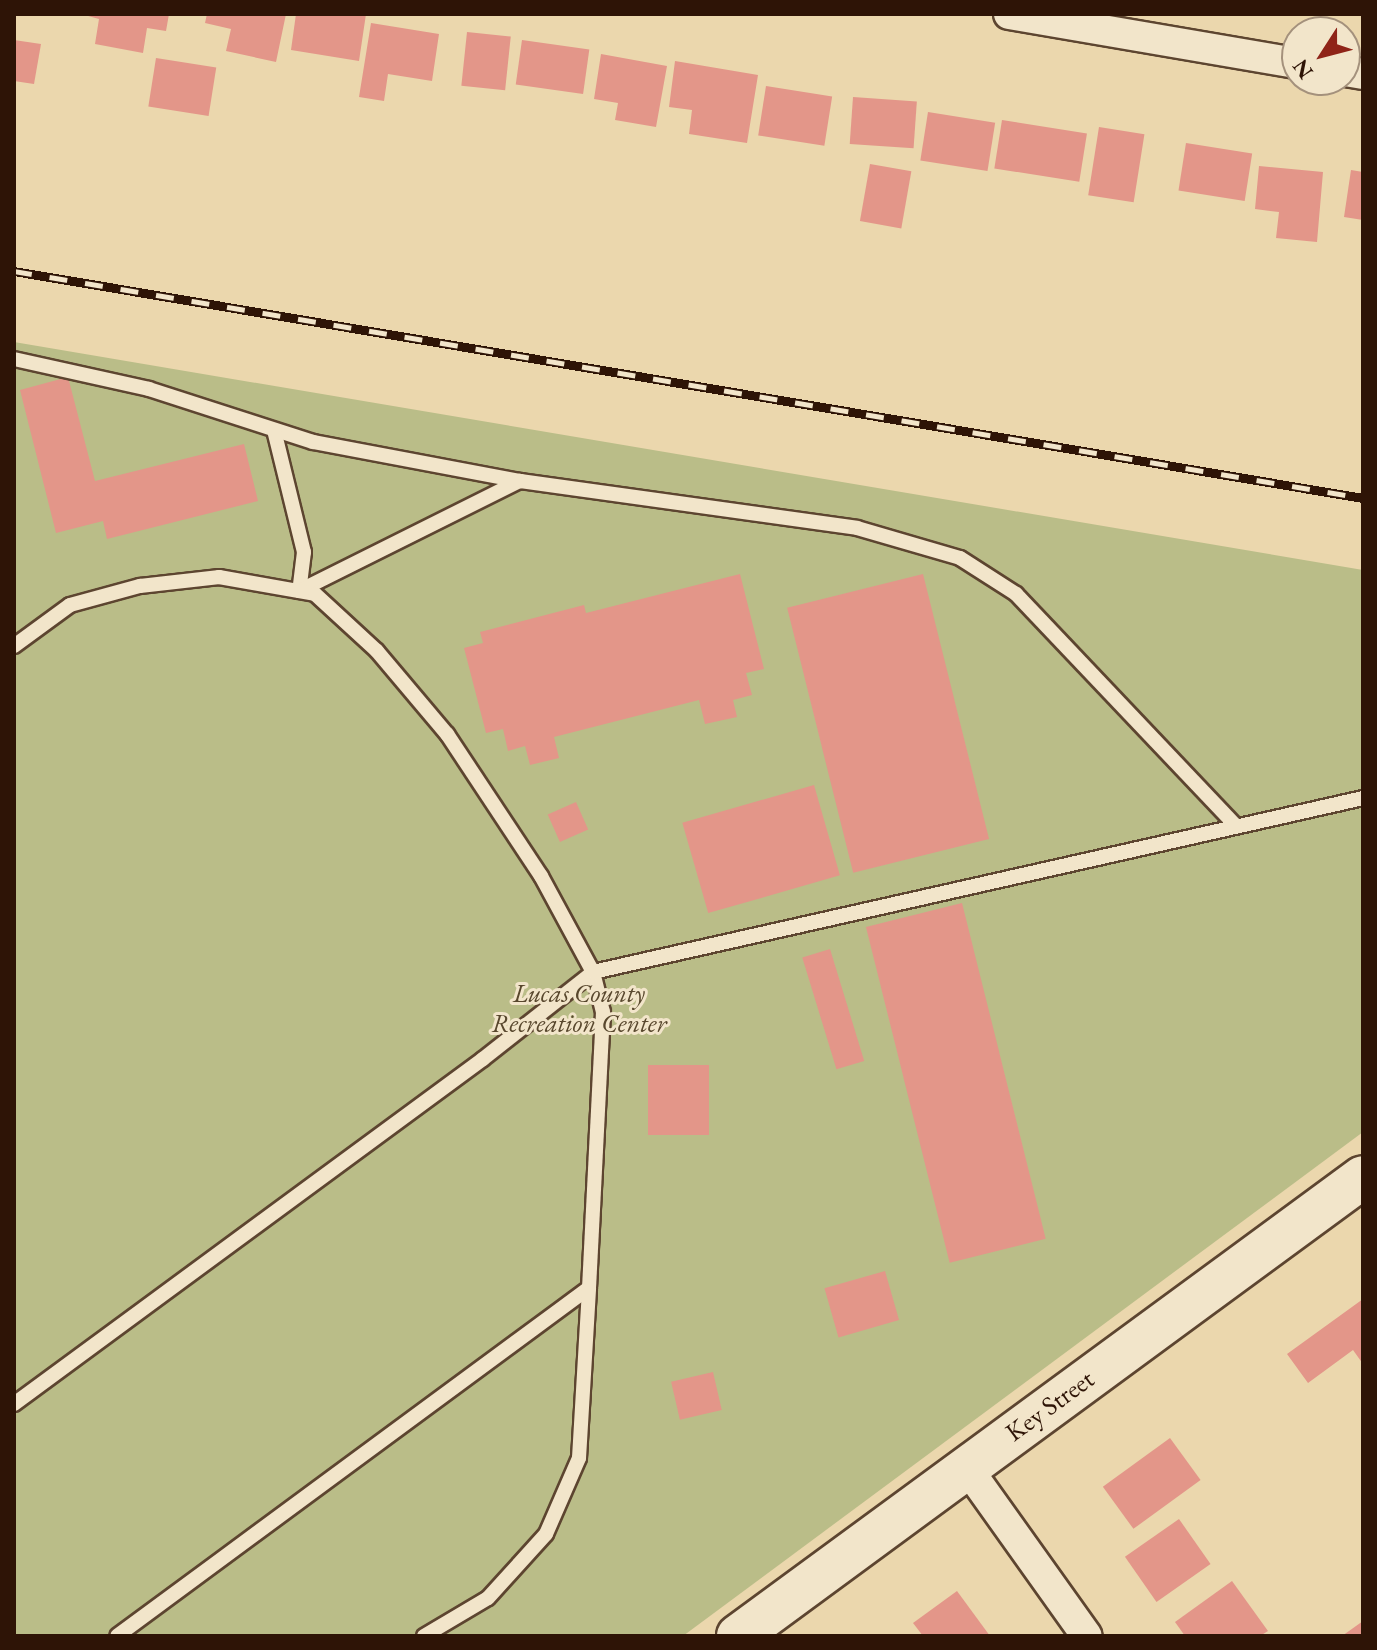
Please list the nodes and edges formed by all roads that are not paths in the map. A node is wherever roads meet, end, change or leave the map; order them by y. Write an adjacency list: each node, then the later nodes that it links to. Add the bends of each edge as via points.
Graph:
1 (1009, 14): 2 (street)
2 (1161, 27): 3 (street)
3 (1281, 59)
4 (14, 359): 5 (lane, via 149,389)
5 (274, 430): 6 (lane); 7 (lane, via 304,552)
6 (520, 481): 7 (lane); 10 (lane, via 857,528 960,558 1016,594)
7 (299, 591): 8 (lane, via 219,577 140,586 70,605); 11 (lane, via 315,594 377,651 447,734 541,876)
8 (14, 646)
9 (1363, 798): 10 (lane)
10 (1236, 826): 11 (lane)
11 (593, 972): 13 (lane, via 603,1012); 14 (lane)
12 (1363, 1177): 15 (street, Key Street)
13 (589, 1288): 16 (lane); 17 (lane, via 579,1458 546,1534 488,1598)
14 (14, 1404)
15 (967, 1468): 18 (street, Key Street); 19 (street)
16 (117, 1636)
17 (424, 1636)
18 (738, 1636)
19 (1087, 1636)

